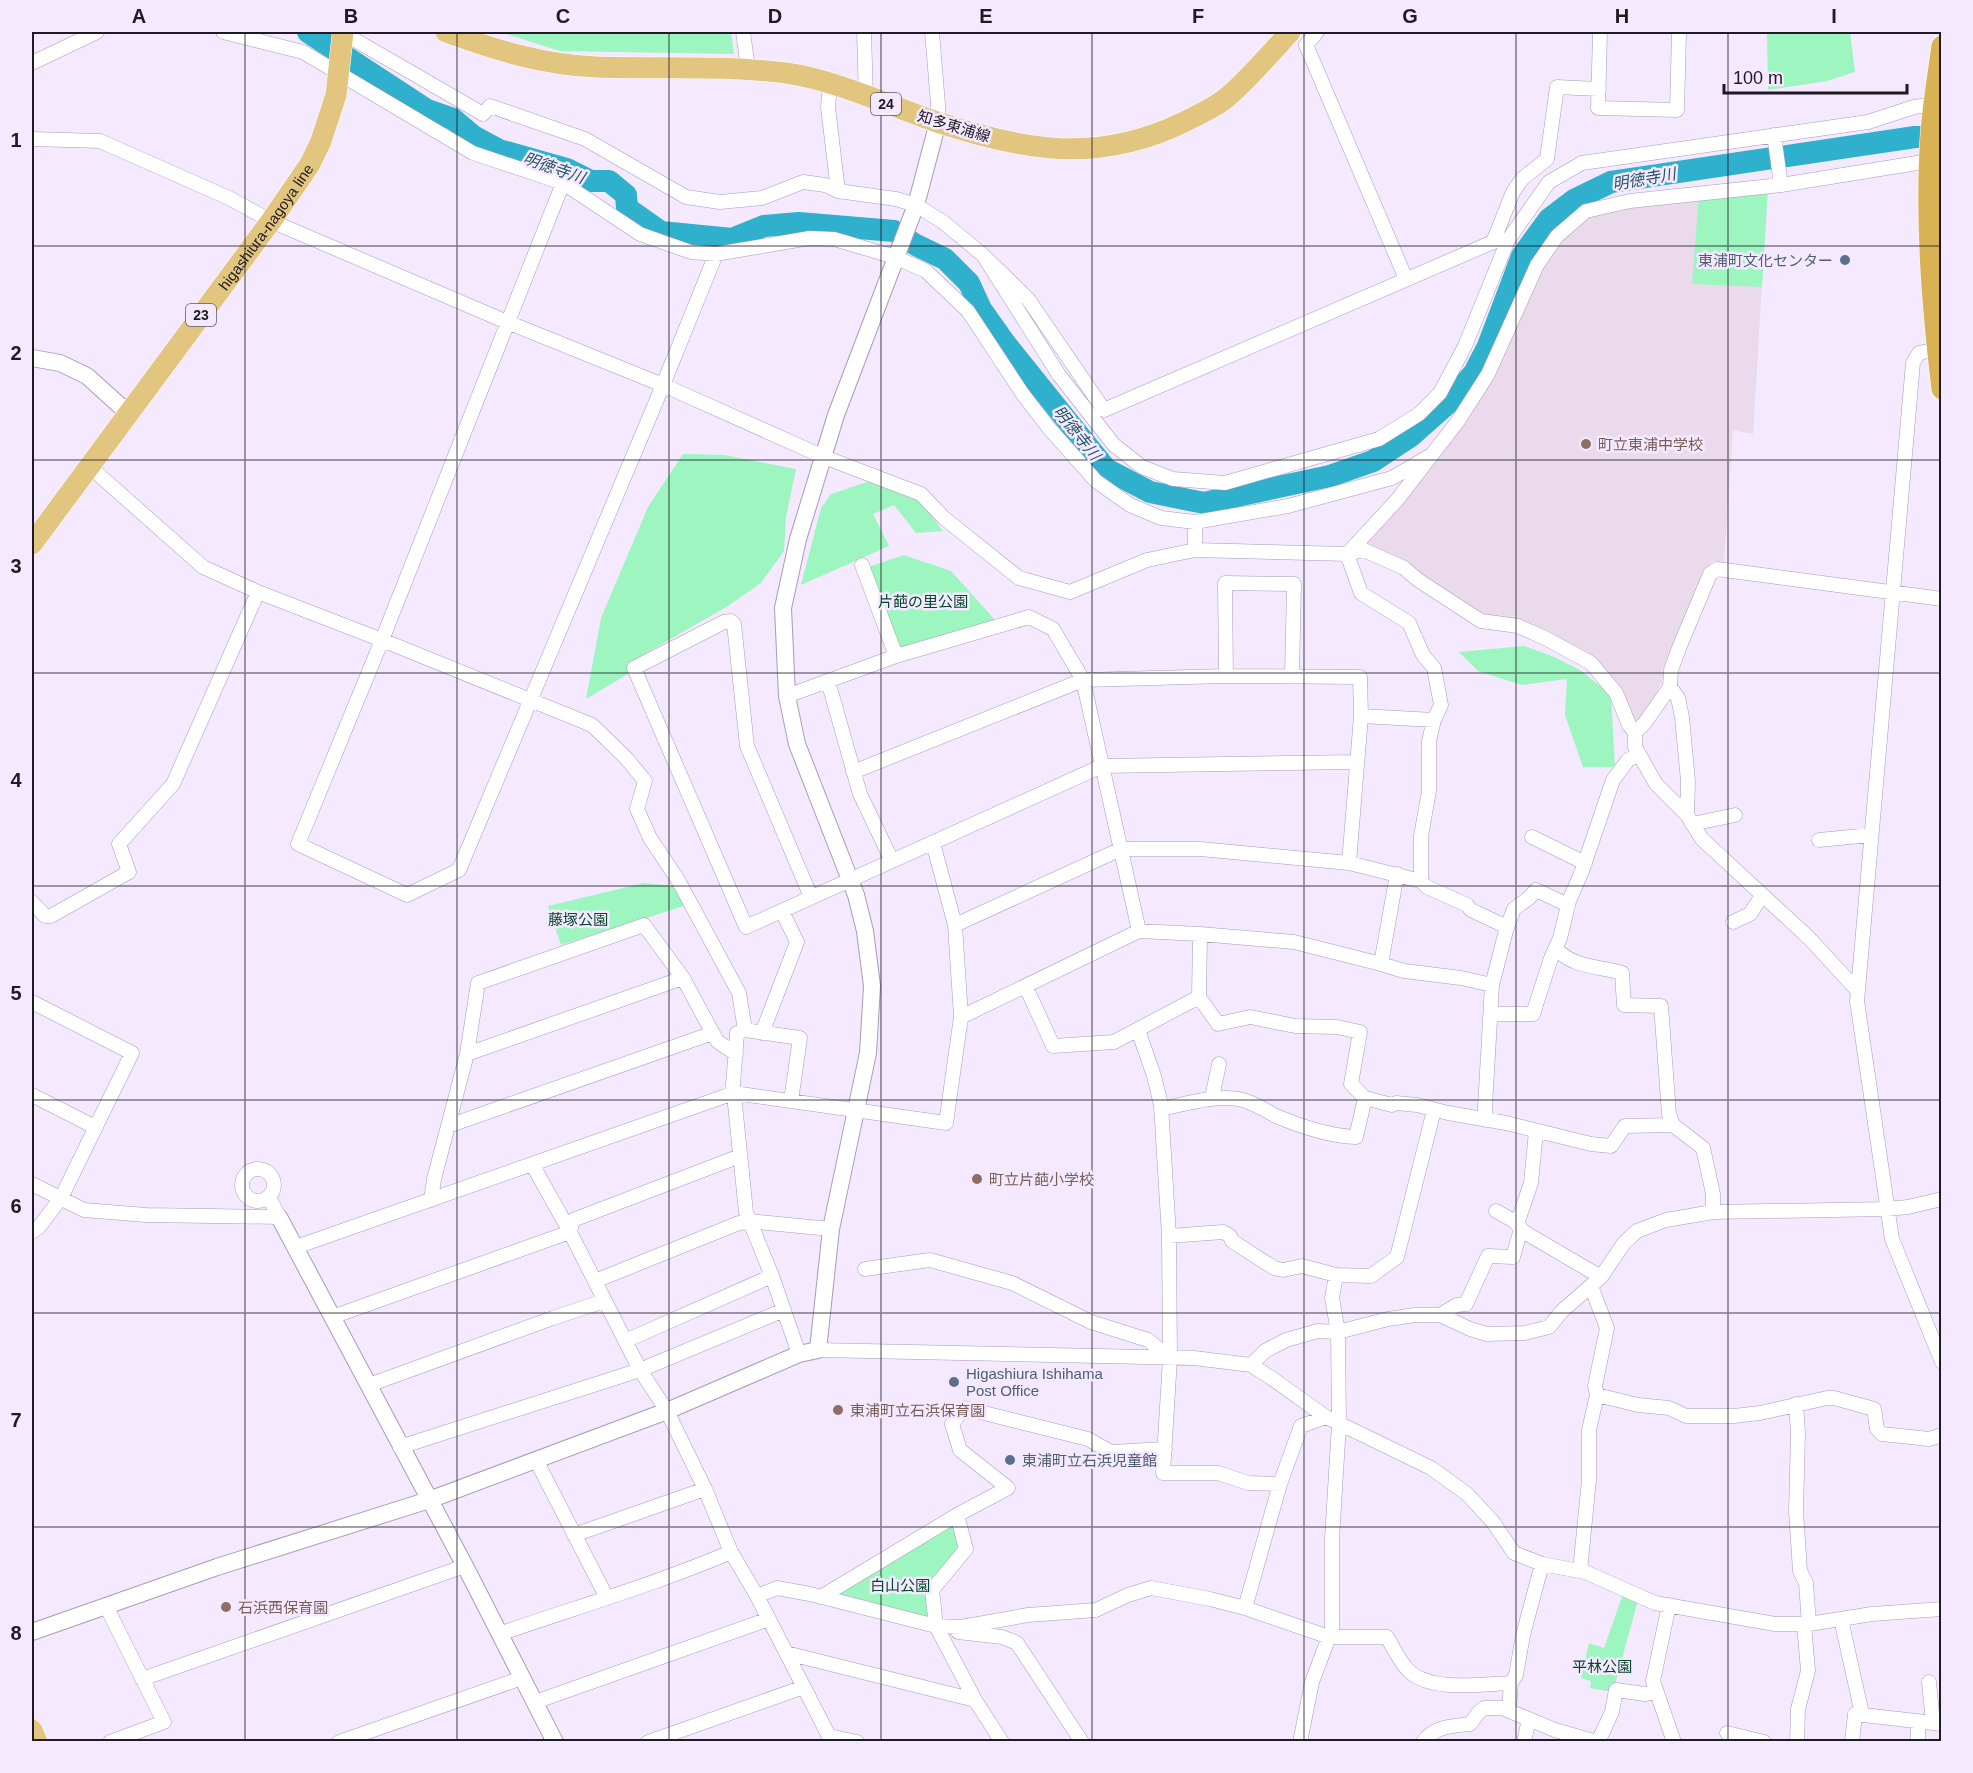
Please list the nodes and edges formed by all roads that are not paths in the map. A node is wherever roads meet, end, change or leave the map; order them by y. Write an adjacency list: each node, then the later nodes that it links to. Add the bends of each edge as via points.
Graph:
1 (97, 32): 13 (street)
2 (223, 32): 15 (street, via 303,52)
3 (343, 32): 15 (main road, higashiura-nagoya line / 23); 26 (street, via 483,114 490,105 585,139 686,197 720,202 762,198 803,182)
4 (446, 32): 14 (main road, 知多東浦線 / 24, via 513,55 552,63)
5 (743, 32): 14 (street)
6 (864, 32): 18 (street)
7 (932, 32): 20 (street)
8 (1290, 32): 20 (main road, 知多東浦線 / 24, via 1229,96 1147,138 1105,148 1034,147)
9 (1317, 32): 32 (street, via 1306,45)
10 (1600, 32): 17 (street)
11 (1679, 32): 17 (street, via 1677,110 1598,108)
12 (1941, 46): 19 (highway)
13 (32, 63)
14 (748, 68): 16 (main road, 知多東浦線 / 24)
15 (340, 71): 24 (street, via 473,153); 28 (main road, higashiura-nagoya line / 23, via 321,141 304,174)
16 (830, 84): 18 (main road, 知多東浦線 / 24); 26 (street, via 828,107)
17 (1599, 89): 32 (street, via 1557,87 1547,159 1522,179 1513,192 1492,242)
18 (866, 97): 20 (main road, 知多東浦線 / 24)
19 (1933, 109): 21 (street, via 1914,107 1868,122); 23 (highway)
20 (938, 122): 27 (street)
21 (1774, 135): 25 (street); 30 (street, via 1582,163 1550,182 1508,240 1465,346 1440,393 1419,414 1379,439 1225,483 1173,479 1142,467 1114,445 1059,375)
22 (32, 140): 28 (street, via 100,141 229,198)
23 (1934, 158): 25 (street); 34 (highway, via 1929,214)
24 (563, 183): 29 (street, via 640,234 691,252); 33 (street)
25 (1781, 185): 39 (street, via 1630,201 1586,211 1557,236 1537,265 1488,374)
26 (838, 190): 27 (street)
27 (916, 205): 30 (street); 31 (street)
28 (271, 221): 33 (street); 38 (main road, higashiura-nagoya line / 23)
29 (716, 254): 31 (street, via 810,238 834,239); 36 (street)
30 (983, 255): 32 (street, via 1028,299 1104,410)
31 (895, 257): 40 (street); 42 (street, via 926,271 968,311 1022,393 1096,481 1130,505 1161,518)
32 (1406, 279)
33 (507, 322): 36 (street); 50 (street)
34 (1937, 349): 37 (highway); 48 (street, via 1919,353 1913,363)
35 (32, 358): 38 (street, via 60,363 87,376)
36 (663, 385): 40 (street); 58 (street)
37 (1941, 389)
38 (128, 413): 41 (main road, higashiura-nagoya line / 23)
39 (1433, 454): 42 (street, via 1392,478 1288,506); 45 (street)
40 (824, 457): 44 (street, via 921,494 944,518 1019,578 1041,585 1070,592 1147,560); 57 (street, via 798,539 783,609)
41 (89, 466): 43 (main road, higashiura-nagoya line / 23); 47 (street, via 203,567)
42 (1195, 522): 44 (street)
43 (32, 544)
44 (1195, 550): 45 (street)
45 (1347, 554): 60 (street, via 1361,593 1409,624 1423,655 1434,668 1441,705); 61 (street, via 1364,550 1404,568 1481,621 1518,626 1591,663 1616,693)
46 (862, 565): 51 (street)
47 (258, 592): 50 (street); 81 (street, via 173,784 118,844 129,872 51,916 45,916)
48 (1894, 594): 49 (street); 56 (street, via 1717,569 1710,574 1679,648); 68 (street)
49 (1941, 600)
50 (382, 640): 58 (street); 58 (street, via 298,844 407,895 459,870)
51 (896, 656): 54 (street, via 1029,617 1053,629); 55 (street)
52 (1226, 676): 53 (street); 53 (street, via 1225,583 1294,584); 54 (street)
53 (1292, 676): 59 (street, via 1360,677)
54 (1083, 680): 64 (street); 65 (street)
55 (828, 681): 57 (street); 65 (street)
56 (1670, 687): 61 (street); 67 (street, via 1678,698 1682,717)
57 (787, 696): 77 (street, via 797,744)
58 (530, 700): 99 (street, via 592,725 645,781 637,809 739,993)
59 (1361, 716): 60 (street); 63 (street)
60 (1434, 720): 78 (street, via 1429,741)
61 (1635, 732): 62 (street)
62 (1639, 754): 67 (street, via 1656,784); 75 (street, via 1628,760 1613,780)
63 (1357, 762): 64 (street); 74 (street)
64 (1102, 766): 71 (street); 72 (street)
65 (853, 772): 73 (street)
66 (1735, 815): 67 (street)
67 (1690, 820): 79 (street, via 1710,849)
68 (1871, 835): 70 (street); 94 (street)
69 (1532, 837): 75 (street)
70 (1819, 840)
71 (933, 843): 73 (street); 85 (street)
72 (1121, 849): 74 (street, via 1200,849); 85 (street); 87 (street)
73 (892, 861): 77 (street)
74 (1349, 863): 76 (street)
75 (1585, 863): 82 (street)
76 (1397, 874): 78 (street); 90 (street)
77 (850, 879): 80 (street); 112 (street, via 865,931 872,986 868,1053)
78 (1421, 881): 86 (street)
79 (1762, 896): 84 (street, via 1750,914); 94 (street, via 1809,938)
80 (811, 897): 83 (street); 83 (street, via 747,746 734,624 724,622 634,668 746,927)
81 (32, 902)
82 (1568, 905): 86 (street, via 1536,890 1514,909); 89 (street)
83 (782, 911): 102 (street, via 797,942)
84 (1733, 922)
85 (955, 925): 98 (street)
86 (1507, 927): 92 (street)
87 (1139, 932): 88 (street); 93 (street)
88 (1200, 934): 90 (street, via 1294,942); 95 (street)
89 (1556, 949): 97 (street, via 1533,1014); 115 (street, via 1569,960 1622,973 1624,1005 1661,1006)
90 (1381, 964): 92 (street)
91 (683, 978): 101 (street); 103 (street); 103 (street, via 644,925 478,983)
92 (1492, 986): 97 (street)
93 (1026, 987): 98 (street); 100 (street, via 1053,1046 1114,1042)
94 (1857, 990): 126 (street)
95 (1199, 997): 100 (street); 109 (street, via 1218,1024 1250,1017 1360,1032 1351,1084)
96 (32, 1002): 117 (street, via 132,1053)
97 (1491, 1014): 114 (street)
98 (961, 1017): 112 (street, via 946,1124)
99 (746, 1030): 102 (street); 104 (street, via 737,1033)
100 (1138, 1030): 111 (street)
101 (712, 1033): 104 (street); 116 (street)
102 (762, 1033): 110 (street, via 800,1038)
103 (467, 1054): 116 (street)
104 (736, 1054): 106 (street)
105 (1219, 1064): 108 (street)
106 (734, 1093): 110 (street); 119 (street); 120 (street)
107 (32, 1095): 117 (street)
108 (1212, 1098): 109 (street, via 1240,1099 1318,1131 1356,1137); 111 (street)
109 (1365, 1098): 113 (street)
110 (791, 1101): 112 (street)
111 (1161, 1109): 135 (street)
112 (855, 1110): 132 (street)
113 (1434, 1110): 114 (street); 138 (street, via 1396,1259 1371,1276)
114 (1486, 1120): 118 (street)
115 (1673, 1125): 118 (street, via 1625,1126 1611,1146); 128 (street, via 1703,1148)
116 (448, 1126): 125 (street)
117 (95, 1127): 123 (street)
118 (1536, 1131): 131 (street, via 1531,1183)
119 (740, 1156): 130 (street); 134 (street, via 573,1220)
120 (532, 1164): 125 (street); 134 (street)
121 (32, 1184): 123 (street)
122 (269, 1197): 129 (street)
123 (61, 1198): 129 (street, via 94,1211); 133 (street)
124 (1941, 1199): 126 (street)
125 (432, 1200): 136 (street)
126 (1887, 1209): 128 (street); 151 (street, via 1892,1239)
127 (1496, 1211): 131 (street)
128 (1713, 1212): 141 (street, via 1666,1220 1637,1231)
129 (279, 1217): 136 (street)
130 (750, 1222): 132 (street); 139 (street); 140 (street)
131 (1519, 1227): 141 (street); 144 (street, via 1513,1257 1488,1256 1466,1304)
132 (831, 1229): 148 (street)
133 (32, 1232)
134 (570, 1232): 140 (street); 145 (street)
135 (1169, 1236): 138 (street, via 1223,1232 1274,1268 1302,1266); 150 (street)
136 (296, 1247): 145 (street)
137 (865, 1269): 150 (street, via 930,1260 1012,1283 1091,1322 1148,1340)
138 (1336, 1275): 146 (street, via 1332,1298)
139 (772, 1276): 143 (street); 147 (street)
140 (595, 1281): 142 (street)
141 (1596, 1282): 144 (street, via 1549,1327 1525,1333 1487,1334); 155 (street, via 1607,1328 1595,1386)
142 (604, 1301): 147 (street); 154 (street)
143 (784, 1311): 149 (street); 153 (street)
144 (1440, 1315): 146 (street, via 1388,1319)
145 (332, 1317): 154 (street)
146 (1338, 1332): 152 (street, via 1318,1331 1286,1340); 159 (street)
147 (625, 1341): 153 (street)
148 (818, 1350): 149 (street); 150 (street)
149 (799, 1354): 157 (street)
150 (1170, 1358): 152 (street); 162 (street)
151 (1941, 1362)
152 (1251, 1365): 158 (street)
153 (640, 1370): 157 (street); 161 (street)
154 (369, 1385): 161 (street)
155 (1597, 1395): 156 (street, via 1669,1408 1686,1416 1734,1416); 172 (street, via 1589,1430 1589,1480)
156 (1797, 1404): 160 (street, via 1834,1398 1875,1409 1877,1429 1882,1434 1929,1439); 182 (street, via 1796,1511)
157 (667, 1411): 163 (street); 165 (street)
158 (1326, 1417): 159 (street); 164 (street, via 1301,1426)
159 (1339, 1424): 170 (street, via 1431,1468 1467,1494 1493,1521 1514,1553); 187 (street)
160 (1941, 1435)
161 (400, 1447): 166 (street)
162 (1165, 1449): 164 (street, via 1163,1473 1218,1473 1248,1483); 167 (street, via 1111,1452 1088,1438 964,1408 952,1424 960,1450 1008,1488)
163 (536, 1460): 166 (street); 168 (street)
164 (1280, 1484): 178 (street)
165 (705, 1490): 168 (street); 169 (street)
166 (429, 1500): 171 (street); 177 (street)
167 (957, 1515): 174 (street); 183 (street, via 966,1549 932,1590)
168 (574, 1535): 175 (street)
169 (731, 1552): 173 (street); 175 (street)
170 (1542, 1564): 172 (street); 193 (street)
171 (465, 1566): 185 (street); 190 (street)
172 (1580, 1571): 176 (street, via 1647,1600)
173 (757, 1596): 174 (street, via 777,1588); 180 (street)
174 (821, 1597): 183 (street)
175 (607, 1598): 185 (street)
176 (1669, 1605): 182 (street, via 1775,1624); 195 (street, via 1655,1666)
177 (106, 1606): 184 (street); 190 (street)
178 (1245, 1608): 183 (street, via 1151,1588 1096,1610 1028,1615 961,1627); 187 (street)
179 (1941, 1609): 181 (street)
180 (768, 1619): 189 (street); 197 (street)
181 (1841, 1619): 182 (street); 199 (street)
182 (1807, 1624): 206 (street, via 1808,1671 1798,1709)
183 (936, 1626): 186 (street); 188 (street)
184 (32, 1632)
185 (499, 1634): 191 (street)
186 (982, 1634): 188 (street); 214 (street, via 1002,1636 1017,1643)
187 (1329, 1637): 193 (street, via 1387,1637 1412,1674 1436,1683); 215 (street, via 1312,1682)
188 (944, 1641): 196 (street)
189 (786, 1653): 194 (street); 196 (street)
190 (142, 1678): 208 (street, via 164,1722)
191 (522, 1678): 197 (street); 209 (street)
192 (1929, 1682): 202 (street)
193 (1511, 1683): 198 (street)
194 (804, 1687): 205 (street); 211 (street)
195 (1656, 1692): 218 (street, via 1616,1689 1612,1712); 219 (street)
196 (975, 1700): 213 (street)
197 (535, 1702): 210 (street)
198 (1509, 1711): 200 (street); 216 (street, via 1484,1708 1470,1724 1440,1728)
199 (1862, 1714): 201 (street); 221 (street, via 1855,1714)
200 (1529, 1719): 217 (street); 218 (street)
201 (1918, 1722): 202 (street); 222 (street)
202 (1937, 1723)
203 (32, 1730): 207 (main road)
204 (1727, 1733): 220 (street)
205 (830, 1739): 212 (street)
206 (1800, 1741)
207 (37, 1742)
208 (110, 1742)
209 (339, 1742)
210 (555, 1742)
211 (648, 1742)
212 (857, 1742)
213 (1002, 1742)
214 (1082, 1742)
215 (1300, 1742)
216 (1423, 1742)
217 (1524, 1742)
218 (1598, 1742)
219 (1674, 1742)
220 (1764, 1742)
221 (1852, 1742)
222 (1918, 1742)

